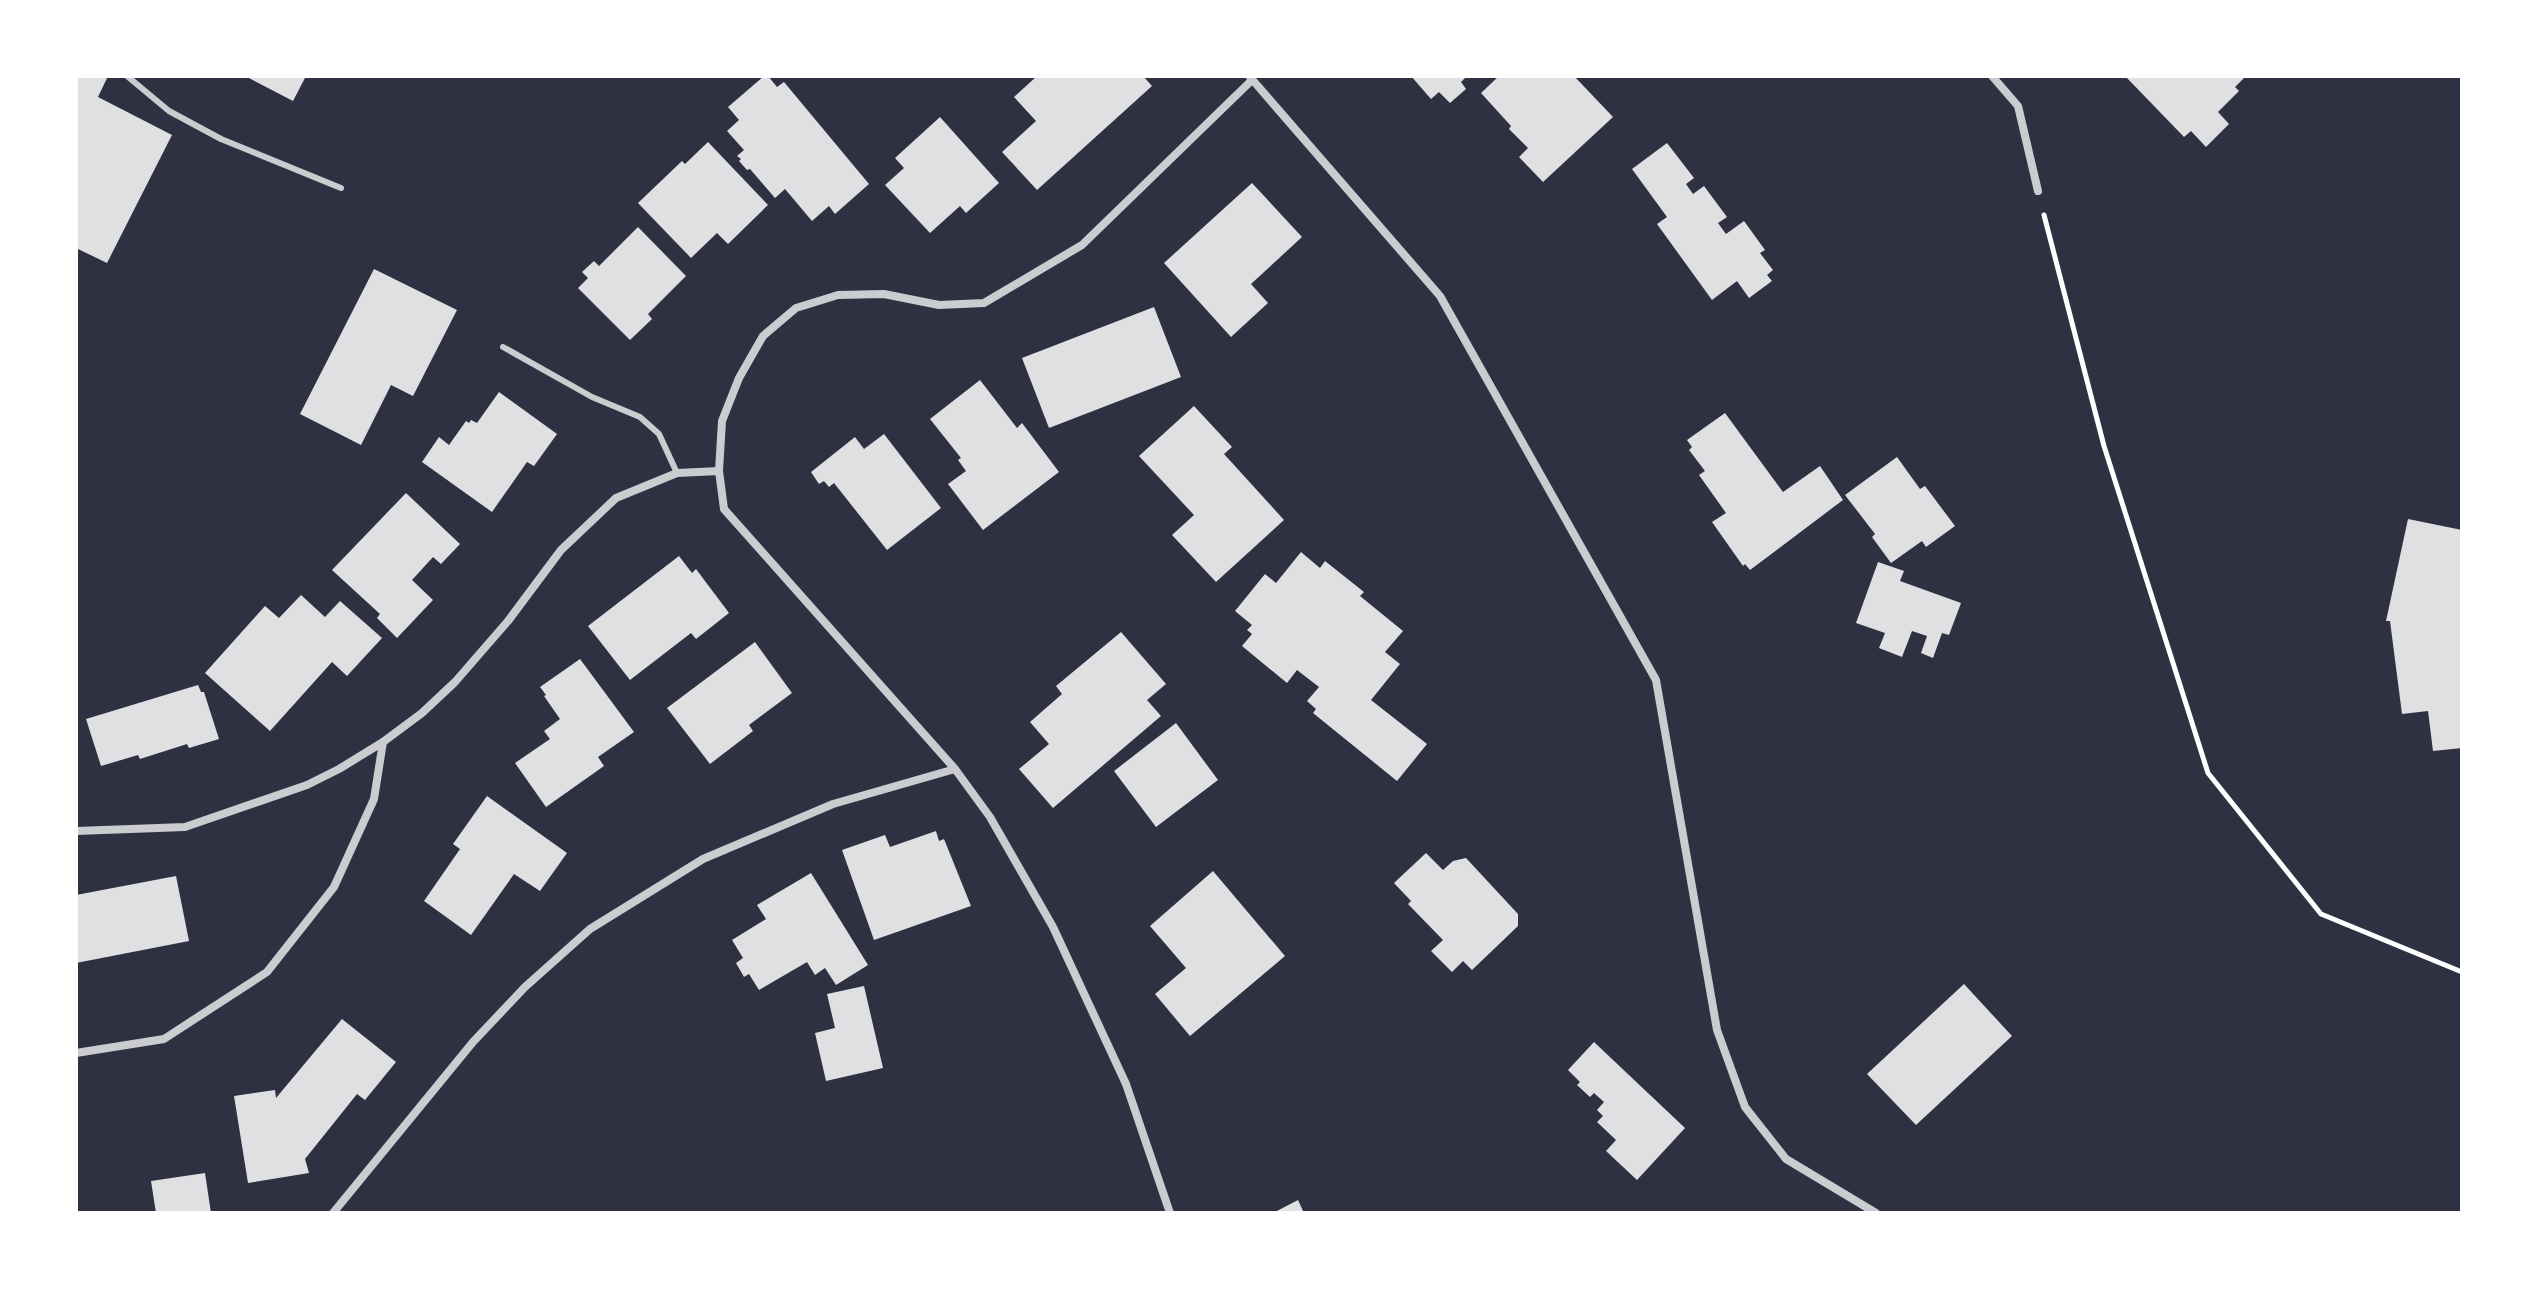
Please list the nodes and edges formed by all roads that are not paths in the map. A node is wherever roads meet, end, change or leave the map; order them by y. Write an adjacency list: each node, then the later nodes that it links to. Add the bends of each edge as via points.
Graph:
1 (127, 76): 4 (lane, via 169,111 221,139)
2 (1992, 76): 5 (street, via 2018,106)
3 (1251, 78): 7 (street, via 1082,245 984,303 939,305 884,294 838,295 796,308 763,336 739,378 722,421); 15 (street, via 1440,296 1656,680 1717,1030 1745,1107 1786,1159)
4 (341, 188)
5 (2038, 191)
6 (503, 347): 8 (lane, via 592,397 640,417 659,434)
7 (719, 471): 8 (street); 10 (street, via 724,509)
8 (677, 473): 9 (street, via 616,498 561,550 455,682)
9 (383, 742): 11 (street, via 307,785 185,827); 12 (street, via 374,799 334,887 267,972 164,1039)
10 (955, 769): 13 (street, via 833,804 703,859 590,929 473,1042); 14 (street, via 990,817 1053,927 1126,1084)
11 (76, 831)
12 (76, 1053)
13 (333, 1213)
14 (1170, 1213)
15 (1876, 1213)

